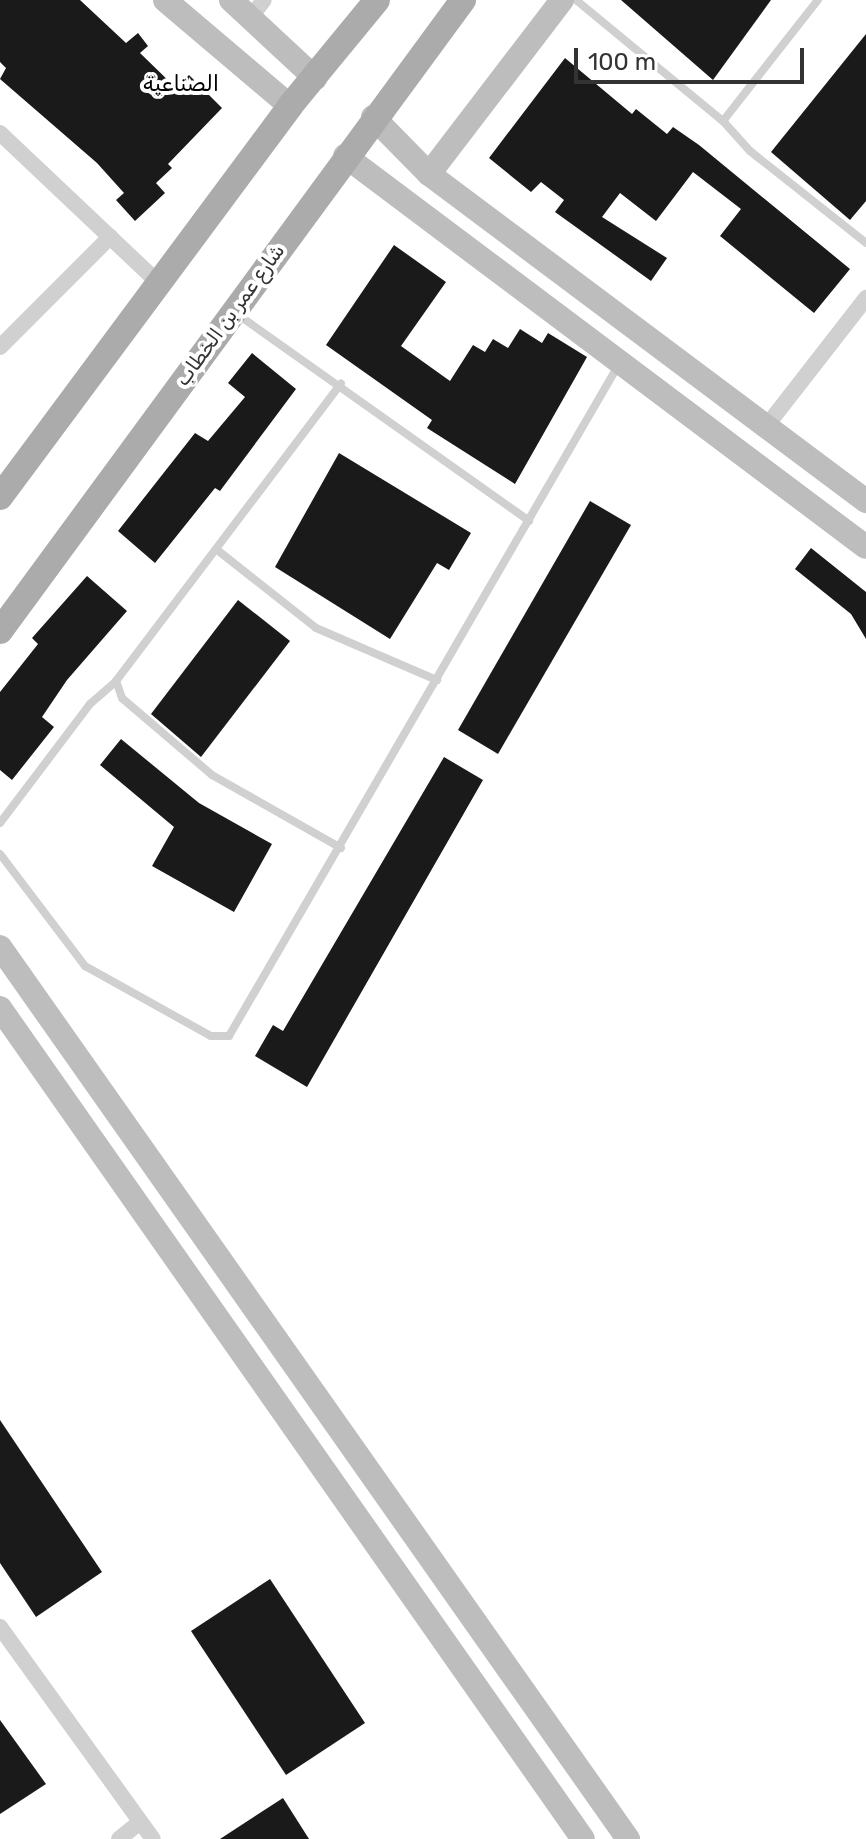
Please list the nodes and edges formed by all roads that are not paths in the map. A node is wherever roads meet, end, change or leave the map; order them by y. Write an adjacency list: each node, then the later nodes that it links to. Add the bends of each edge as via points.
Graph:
1 (165, 0): 10 (street)
2 (231, 0): 8 (street)
3 (377, 0): 9 (main road)
4 (463, 0): 11 (main road, شارع عمر بن الخطاب)
5 (562, 0): 15 (street)
6 (576, 0): 12 (lane)
7 (818, 0): 12 (lane)
8 (258, 8): 9 (street)
9 (315, 78): 10 (main road)
10 (290, 106): 18 (main road)
11 (373, 117): 14 (main road, شارع عمر بن الخطاب); 15 (street)
12 (723, 121): 17 (lane, via 750,151)
13 (0, 133): 16 (street)
14 (345, 156): 20 (main road, شارع عمر بن الخطاب); 22 (street)
15 (429, 174): 24 (street)
16 (110, 237): 18 (street); 21 (street)
17 (866, 243)
18 (161, 285): 25 (main road)
19 (866, 298): 24 (street)
20 (233, 311): 23 (lane); 30 (main road, شارع عمر بن الخطاب)
21 (0, 347)
22 (621, 360): 27 (lane); 28 (street)
23 (341, 384): 27 (lane); 29 (lane)
24 (768, 424): 26 (street)
25 (0, 497)
26 (866, 501)
27 (529, 521): 31 (lane)
28 (866, 547)
29 (216, 549): 31 (lane, via 316,628); 32 (lane)
30 (0, 631)
31 (437, 680): 34 (lane)
32 (116, 681): 33 (lane, via 90,704); 34 (lane, via 122,698 212,775)
33 (0, 823)
34 (341, 848): 35 (lane, via 229,1036 211,1036 85,966)
35 (0, 854)
36 (0, 947): 43 (street)
37 (0, 1008): 42 (street)
38 (0, 1627): 39 (street)
39 (140, 1822): 40 (street); 41 (street)
40 (119, 1839)
41 (153, 1839)
42 (583, 1839)
43 (628, 1839)

